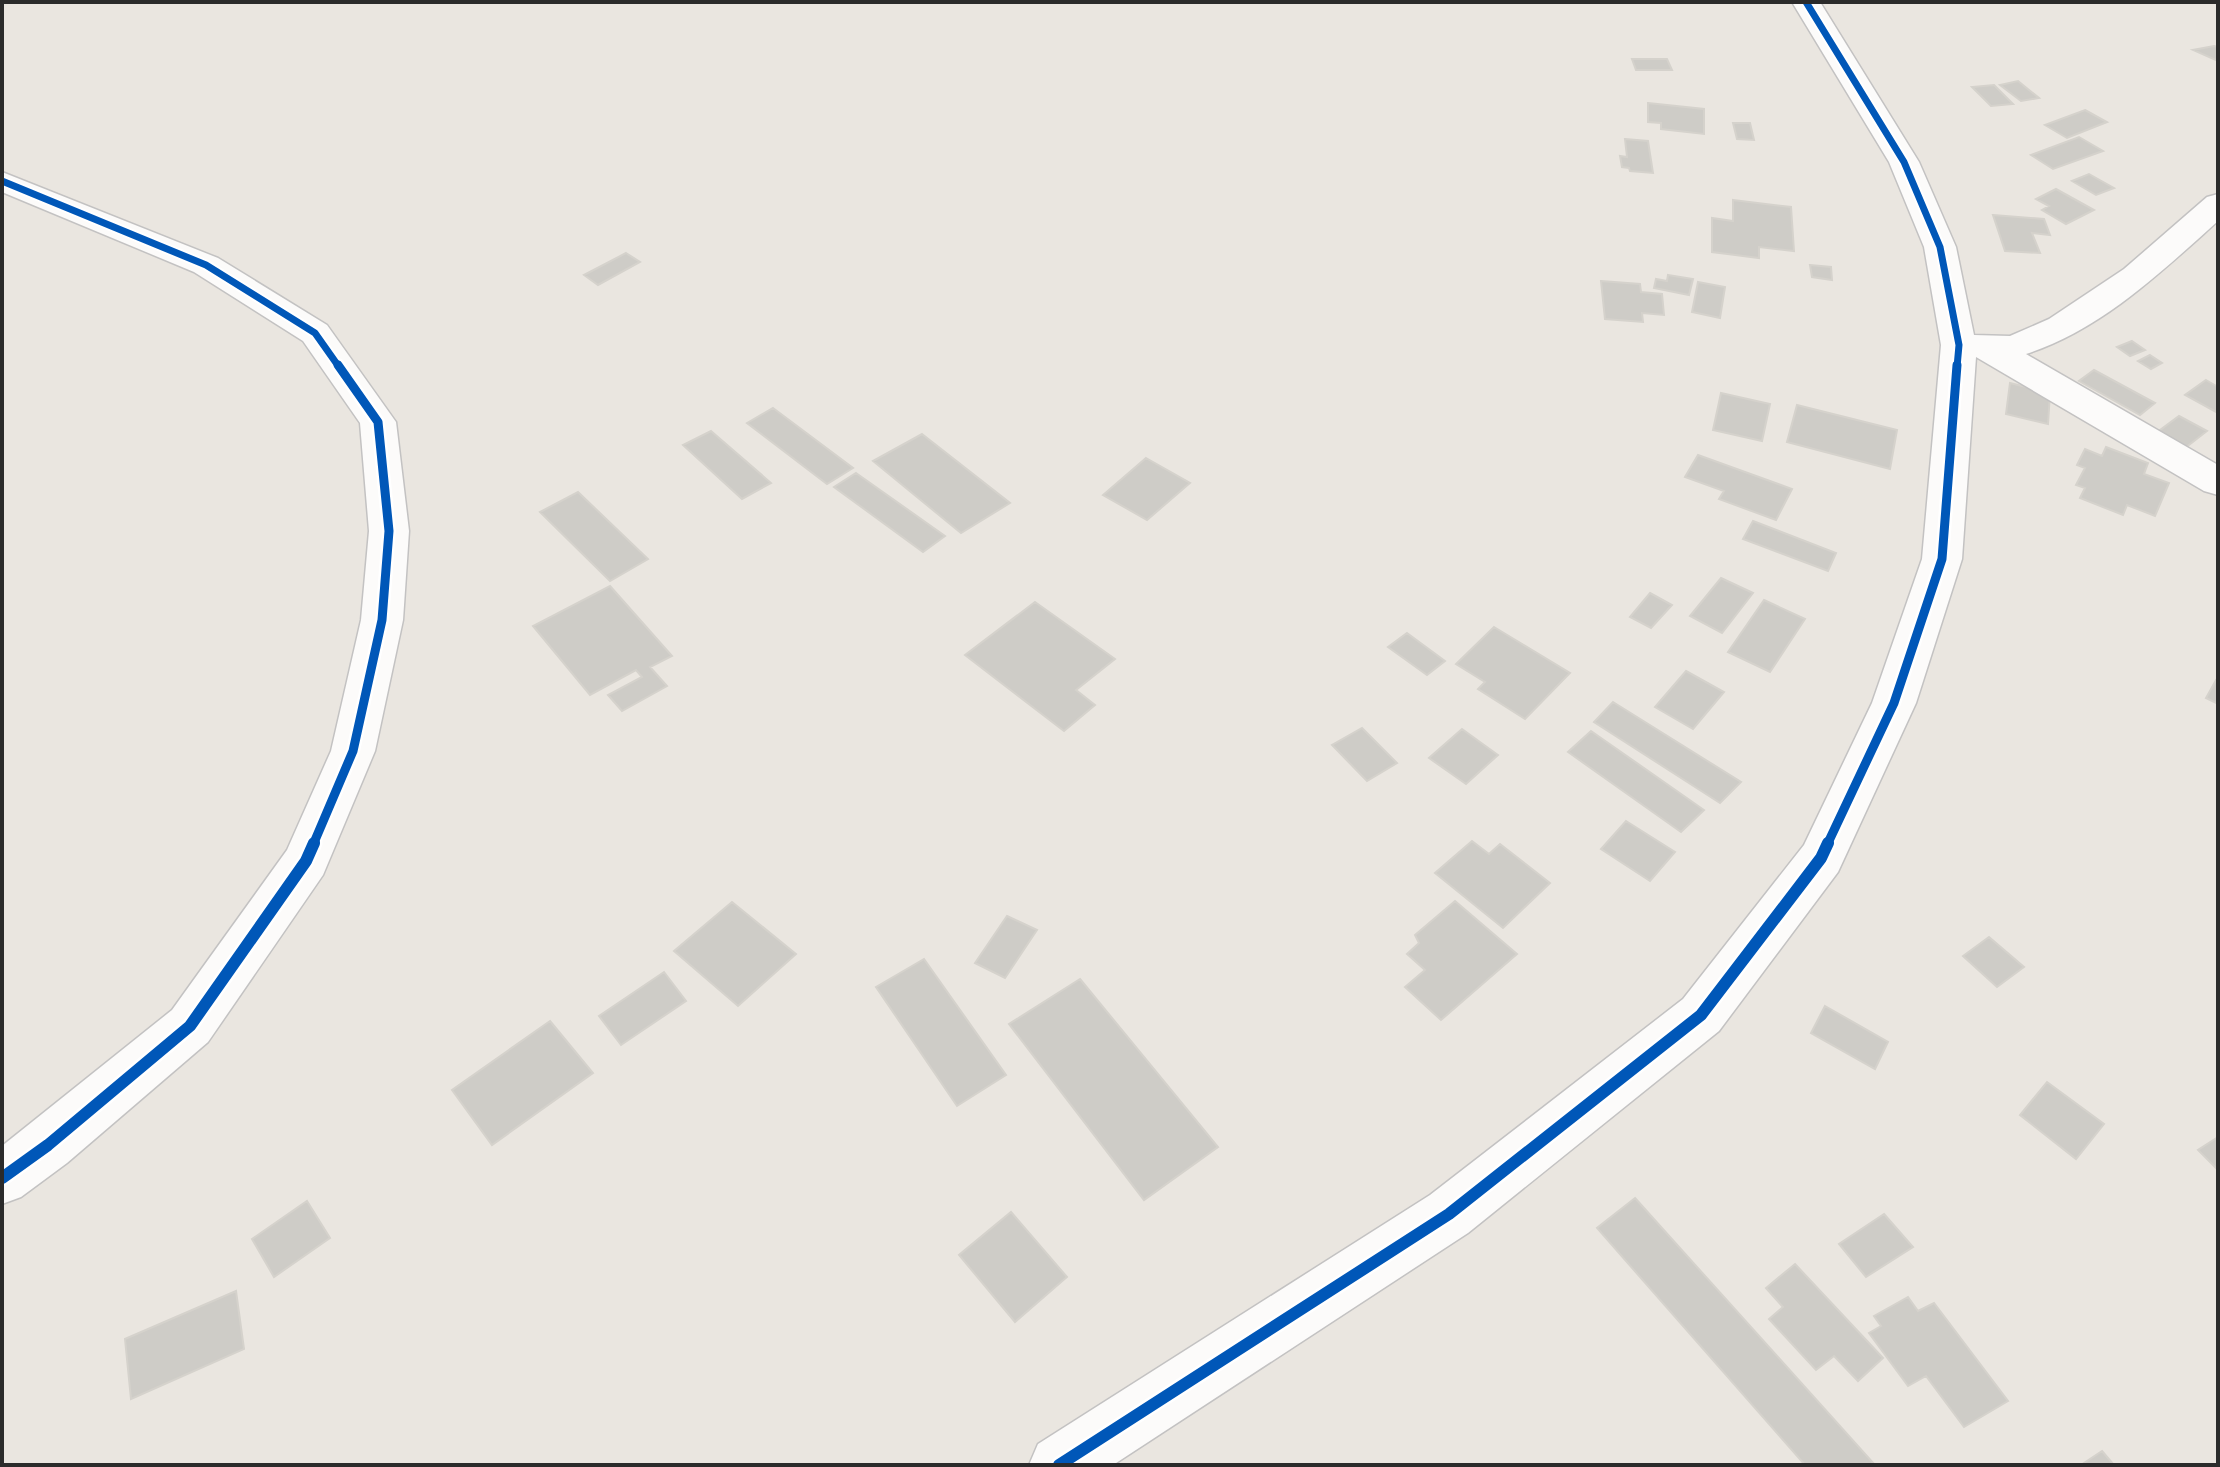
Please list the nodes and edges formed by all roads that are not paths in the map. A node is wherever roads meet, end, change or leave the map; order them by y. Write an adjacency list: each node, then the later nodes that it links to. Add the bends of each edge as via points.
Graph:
1 (1806, 2): 6 (street, via 1904,162)
2 (2, 181): 8 (street, via 206,265 315,333 378,422 389,531 382,620 353,751 306,861 190,1026)
3 (2218, 204): 4 (street)
4 (2184, 235): 5 (street); 6 (street, via 2136,276 2061,327 2028,343)
5 (2218, 252)
6 (1973, 346): 7 (street); 9 (street, via 1942,559 1894,703 1821,858 1701,1015 1449,1214)
7 (2218, 482)
8 (2, 1178)
9 (1059, 1465)

